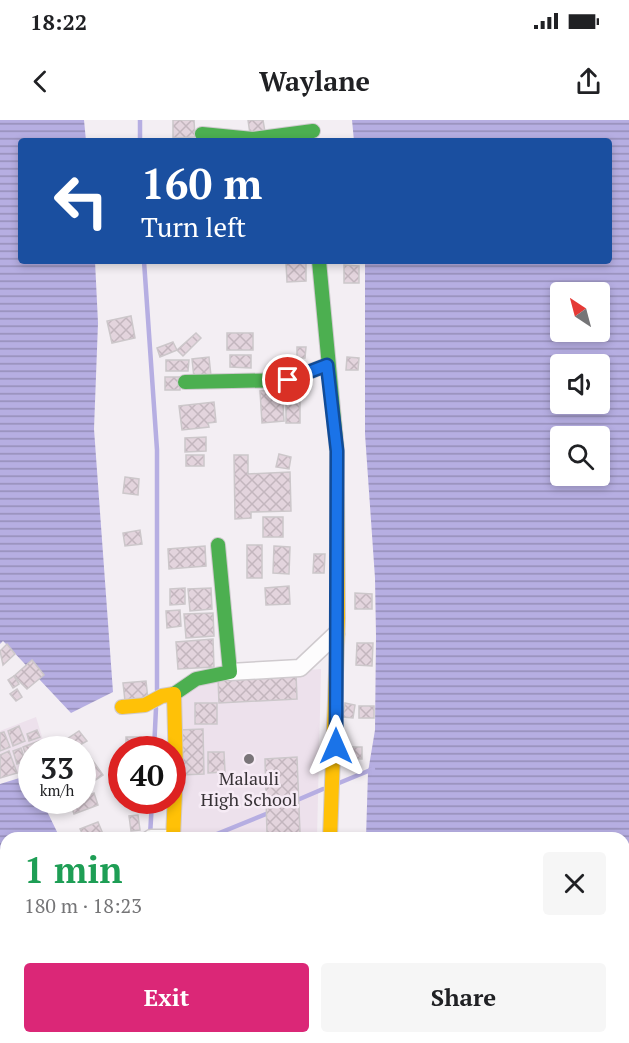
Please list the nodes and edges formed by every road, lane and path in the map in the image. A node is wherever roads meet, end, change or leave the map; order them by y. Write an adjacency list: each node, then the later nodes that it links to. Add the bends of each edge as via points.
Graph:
1 (313, 131): 4 (street)
2 (202, 132): 3 (street)
3 (246, 138)
4 (260, 138)
5 (319, 264): 6 (street)
6 (327, 365): 7 (street, via 288,380); 9 (street, via 337,451)
7 (185, 382)
8 (218, 545): 10 (street)
9 (336, 634): 10 (street, via 300,668); 14 (street)
10 (230, 672): 11 (street, via 196,679)
11 (168, 695): 12 (street, via 145,705); 13 (street, via 176,770)
12 (122, 707)
13 (165, 832)
14 (330, 832)

